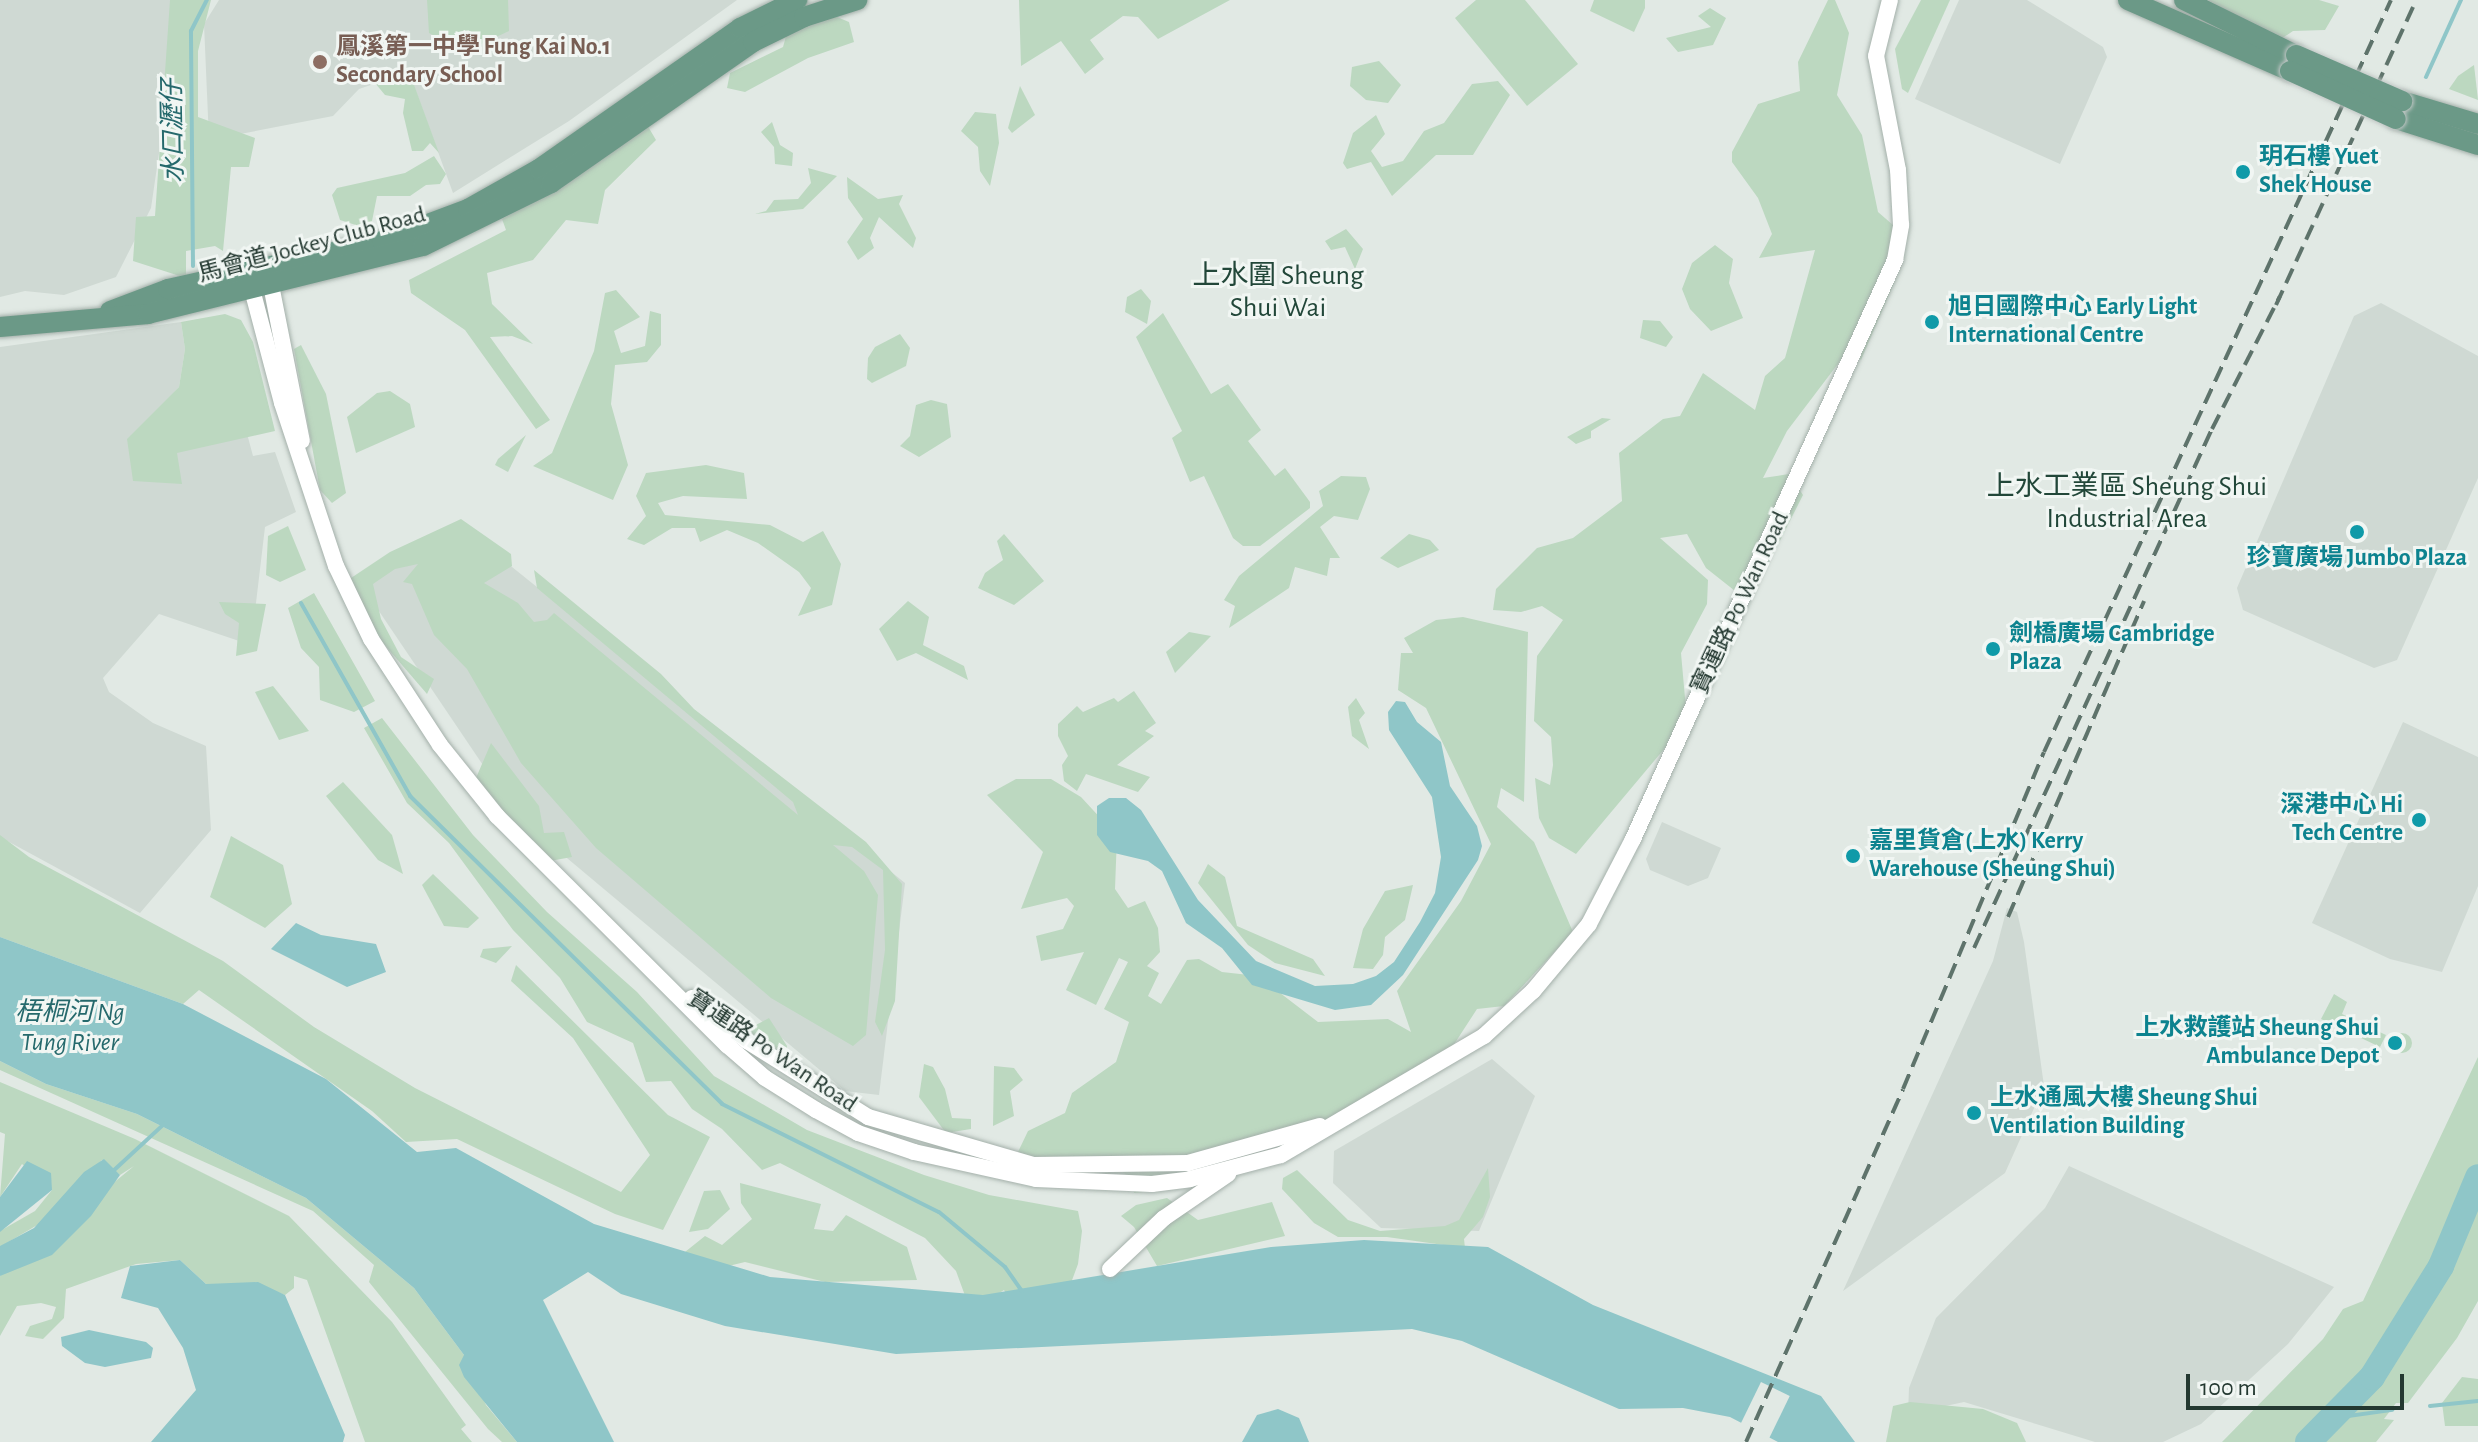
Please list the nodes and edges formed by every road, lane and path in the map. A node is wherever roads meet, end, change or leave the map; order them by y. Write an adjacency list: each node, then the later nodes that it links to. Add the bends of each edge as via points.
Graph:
1 (797, 0): 10 (main road, 馬會道 Jockey Club Road, via 740,28 539,169 468,209)
2 (857, 0): 10 (main road, 馬會道 Jockey Club Road, via 804,17 753,42 551,183 469,227 401,253)
3 (1890, 0): 13 (street, 寶運路 Po Wan Road, via 1876,56 1898,170 1901,225 1895,260 1633,839 1589,924 1533,991 1484,1036)
4 (2128, 0): 6 (main road)
5 (2184, 0): 6 (main road)
6 (2293, 63): 7 (main road, bridge)
7 (2399, 110): 8 (main road); 9 (main road)
8 (2478, 124)
9 (2478, 145)
10 (260, 279): 11 (main road, 馬會道 Jockey Club Road, via 168,289 99,316); 12 (street, 寶運路 Po Wan Road, via 297,401 305,474 336,566 371,639 440,745 497,816)
11 (0, 327)
12 (642, 963): 13 (street, 寶運路 Po Wan Road, via 747,1041 868,1117 1033,1165 1188,1163 1265,1145); 14 (street, 寶運路 Po Wan Road, via 765,1078 858,1133 914,1152 1036,1179 1152,1184)
13 (1373, 1105): 14 (street, 寶運路 Po Wan Road, via 1281,1155)
14 (1232, 1171): 15 (street, via 1164,1218)
15 (1110, 1269)

